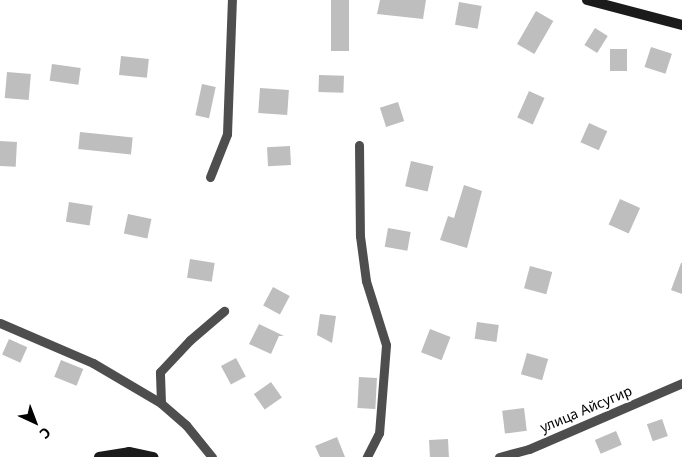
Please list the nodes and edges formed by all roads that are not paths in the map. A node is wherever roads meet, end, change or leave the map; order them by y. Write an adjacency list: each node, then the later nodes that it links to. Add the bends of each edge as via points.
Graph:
1 (232, 0): 5 (street, via 227,134)
2 (587, 0): 3 (street)
3 (682, 24)
4 (359, 145): 13 (street, via 360,236 366,281 386,345 386,379 379,433)
5 (210, 177)
6 (224, 311): 9 (street, via 160,372)
7 (0, 323): 9 (street, via 93,363)
8 (682, 383): 14 (street, улица Айсугир, via 528,448)
9 (160, 403): 12 (street, via 186,425)
10 (99, 457): 11 (street, via 129,452)
11 (153, 457)
12 (212, 457)
13 (367, 457)
14 (499, 457)

